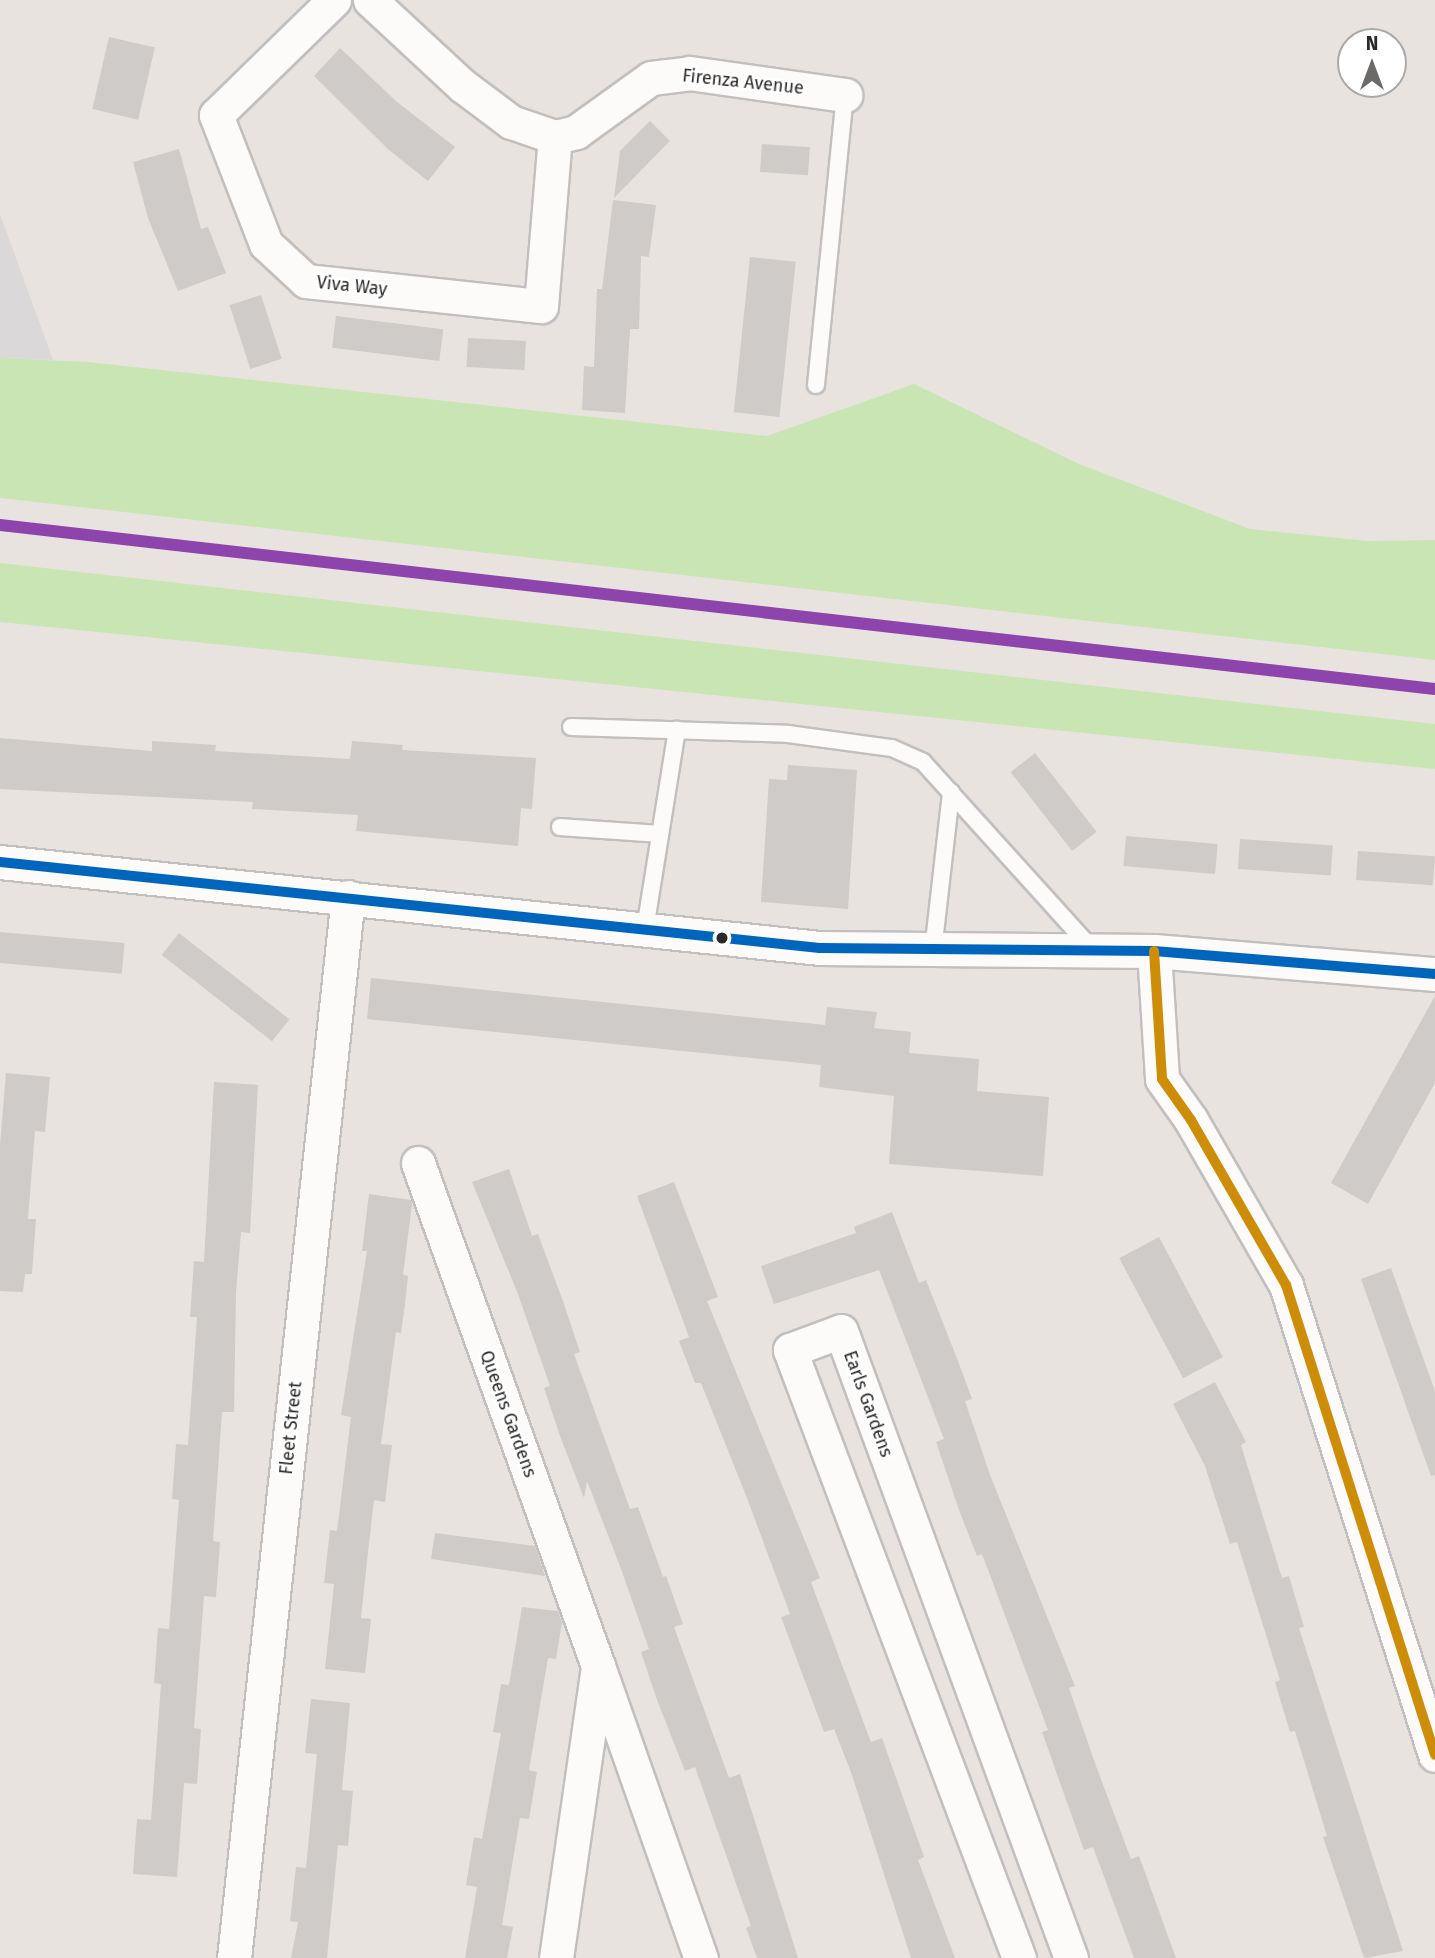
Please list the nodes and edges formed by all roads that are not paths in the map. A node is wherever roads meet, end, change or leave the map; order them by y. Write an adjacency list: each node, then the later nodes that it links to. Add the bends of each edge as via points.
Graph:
1 (334, 0): 4 (street, Viva Way, via 216,115 266,244 306,281 541,306)
2 (370, 0): 4 (street, via 463,86 511,122)
3 (845, 94): 4 (street, Firenza Avenue, via 689,73 651,78 576,132); 5 (lane)
4 (555, 137)
5 (816, 385)
6 (571, 727): 7 (lane)
7 (677, 730): 8 (lane, via 788,734 892,748 923,762); 10 (lane)
8 (951, 792): 14 (lane); 15 (lane)
9 (560, 827): 10 (lane)
10 (660, 834): 13 (lane)
11 (0, 862): 12 (street)
12 (348, 897): 13 (street); 23 (street, Fleet Street)
13 (645, 929): 15 (street, via 820,948)
14 (1094, 950): 15 (street); 16 (street)
15 (933, 951)
16 (1154, 951): 17 (street); 22 (street, via 1161,1079 1191,1120 1286,1285)
17 (1435, 974)
18 (418, 1163): 19 (street, Queens Gardens)
19 (598, 1666): 24 (street, Queens Gardens); 25 (street, Queens Gardens)
20 (971, 1687): 21 (street); 21 (street, Earls Gardens, via 841,1331 790,1350); 27 (street, Earls Gardens)
21 (924, 1704): 26 (street, Earls Gardens)
22 (1435, 1755)
23 (234, 1958)
24 (556, 1958)
25 (701, 1958)
26 (1019, 1958)
27 (1071, 1958)

